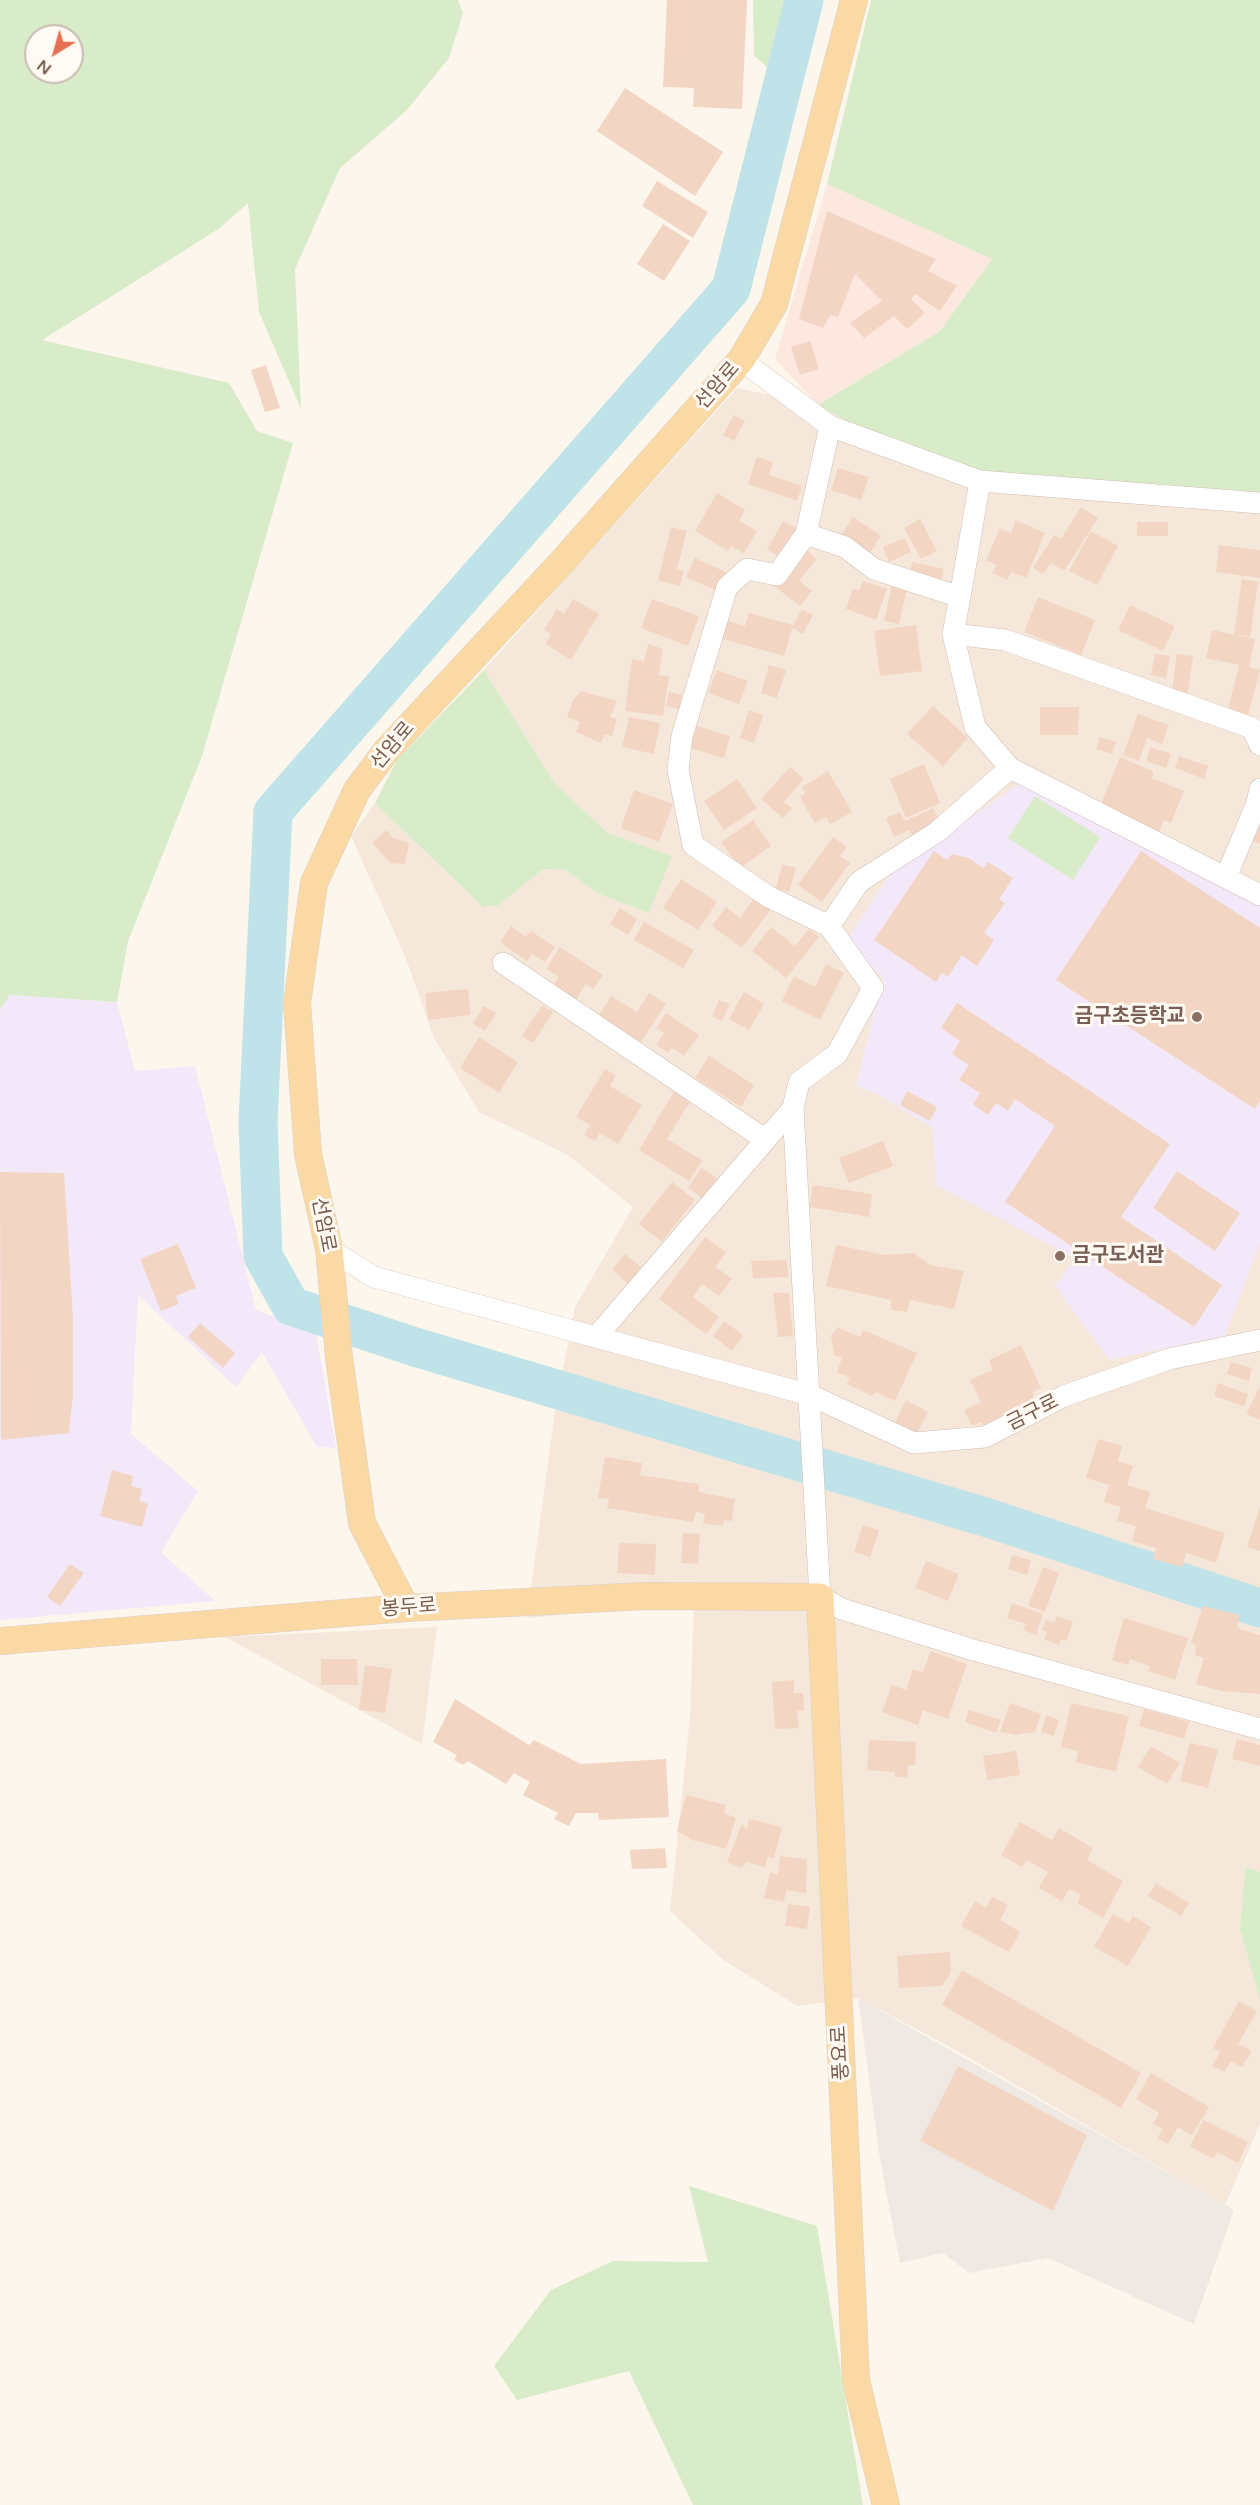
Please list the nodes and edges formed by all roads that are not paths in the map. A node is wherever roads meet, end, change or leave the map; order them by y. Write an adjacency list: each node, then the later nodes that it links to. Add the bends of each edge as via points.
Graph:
1 (854, 0): 2 (main road, 선암로, via 774,304)
2 (741, 360): 3 (street); 18 (main road, 선암로, via 562,562 387,750 357,790 339,827 314,884 297,1003 308,1154)
3 (830, 426): 4 (street); 6 (street)
4 (980, 481): 5 (street); 7 (street)
5 (1260, 503)
6 (806, 534): 7 (street, via 845,547 874,568); 14 (street, via 777,575 747,569 727,587 682,736 678,770 693,845 768,897)
7 (960, 597): 8 (street)
8 (953, 634): 9 (street, via 1005,640 1241,724 1252,728); 10 (street, via 975,728)
9 (1260, 745)
10 (1010, 768): 12 (street); 14 (street, via 937,832 859,882)
11 (1260, 789): 12 (street)
12 (1226, 877): 13 (street)
13 (1260, 895)
14 (829, 926): 16 (street, via 873,988 837,1054 800,1082)
15 (503, 963): 17 (street)
16 (793, 1108): 17 (street); 21 (street)
17 (766, 1140): 19 (street)
18 (330, 1260): 19 (street, 금구로, via 374,1277); 23 (main road, 선암로, via 362,1523)
19 (596, 1337): 21 (street, 금구로)
20 (1260, 1340): 21 (street, 금구로, via 1169,1359 1064,1396 985,1437 914,1443)
21 (810, 1400): 22 (street)
22 (820, 1597): 23 (main road, 봉두로, via 647,1596); 25 (street, via 842,1609 970,1649); 26 (main road, 풍요로, via 856,2380)
23 (406, 1608): 24 (main road, 봉두로)
24 (0, 1641)
25 (1260, 1729)
26 (886, 2505)

